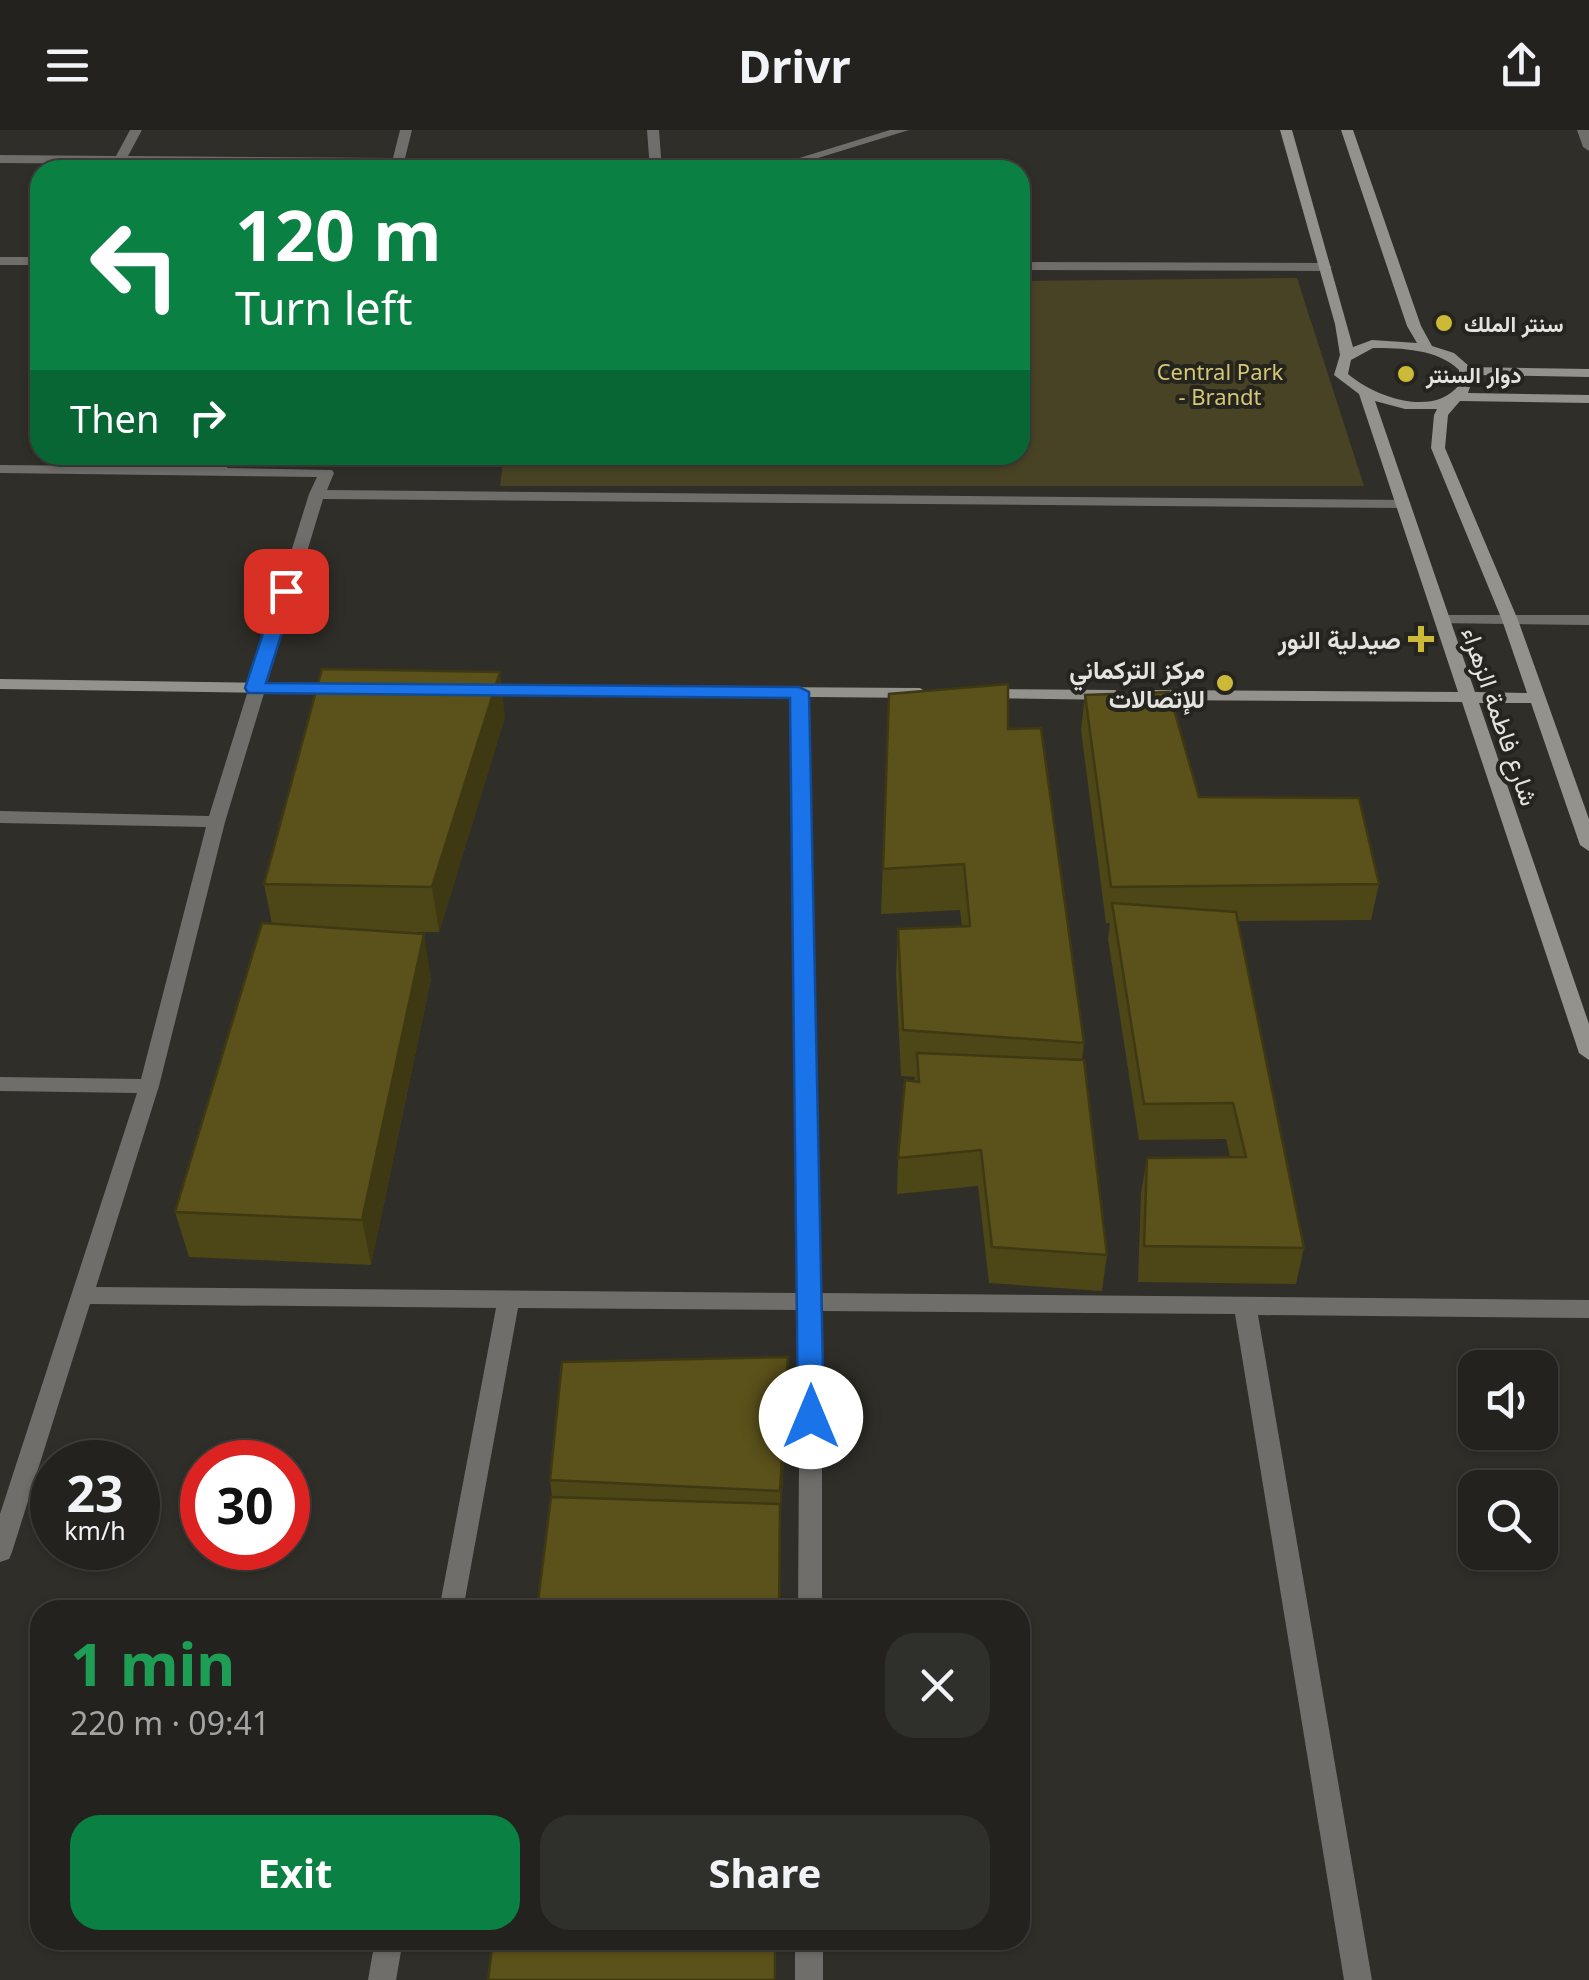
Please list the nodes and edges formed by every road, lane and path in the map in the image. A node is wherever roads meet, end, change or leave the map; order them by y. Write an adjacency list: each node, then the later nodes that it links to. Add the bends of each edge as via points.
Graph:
1 (136, 130): 12 (street)
2 (406, 130): 13 (street)
3 (653, 130): 14 (street)
4 (832, 130): 10 (street)
5 (903, 130): 10 (street)
6 (1286, 130): 19 (main road)
7 (1347, 130): 20 (main road)
8 (1583, 130): 9 (street)
9 (1589, 148)
10 (829, 152): 15 (street)
11 (0, 159): 12 (street)
12 (120, 160)
13 (398, 160)
14 (655, 160)
15 (801, 160)
16 (0, 261): 17 (street)
17 (30, 261)
18 (1030, 266): 19 (street)
19 (1325, 267): 21 (main road)
20 (1426, 347): 21 (main road, via 1372,344); 22 (main road)
21 (1347, 355): 24 (main road, شارع فاطمة الزهراء, via 1342,375)
22 (1465, 370): 23 (main road); 25 (main road, شارع فاطمة الزهراء, via 1468,380)
23 (1589, 373)
24 (1366, 395): 25 (main road, via 1400,404); 31 (main road, شارع فاطمة الزهراء)
25 (1453, 398): 26 (main road); 33 (main road, شارع فاطمة الزهراء, via 1441,414 1438,448)
26 (1589, 399)
27 (147, 465): 29 (street)
28 (242, 465): 30 (street, via 326,473)
29 (0, 469)
30 (316, 494): 31 (street); 36 (street)
31 (1402, 504): 32 (main road, شارع فاطمة الزهراء)
32 (1442, 620): 33 (street); 42 (main road, شارع فاطمة الزهراء)
33 (1510, 620): 34 (street); 43 (main road, شارع فاطمة الزهراء)
34 (1589, 620)
35 (0, 684): 36 (main road)
36 (255, 688): 37 (main road); 45 (street)
37 (352, 689)
38 (449, 690): 39 (main road)
39 (799, 692): 40 (main road); 52 (street)
40 (937, 694)
41 (956, 694): 42 (main road)
42 (1468, 698): 43 (main road); 47 (main road, شارع فاطمة الزهراء)
43 (1537, 698): 46 (main road, شارع فاطمة الزهراء)
44 (0, 817): 45 (street)
45 (216, 822): 49 (street)
46 (1589, 845)
47 (1589, 1053)
48 (0, 1084): 49 (street)
49 (148, 1086): 50 (street)
50 (80, 1295): 51 (street); 55 (street)
51 (509, 1299): 52 (street); 56 (street)
52 (811, 1302): 53 (street); 57 (street)
53 (1245, 1306): 54 (street); 62 (street)
54 (1589, 1309)
55 (0, 1552)
56 (453, 1600)
57 (810, 1600)
58 (387, 1950): 60 (street)
59 (809, 1950): 61 (street)
60 (382, 1980)
61 (809, 1980)
62 (1358, 1980)

